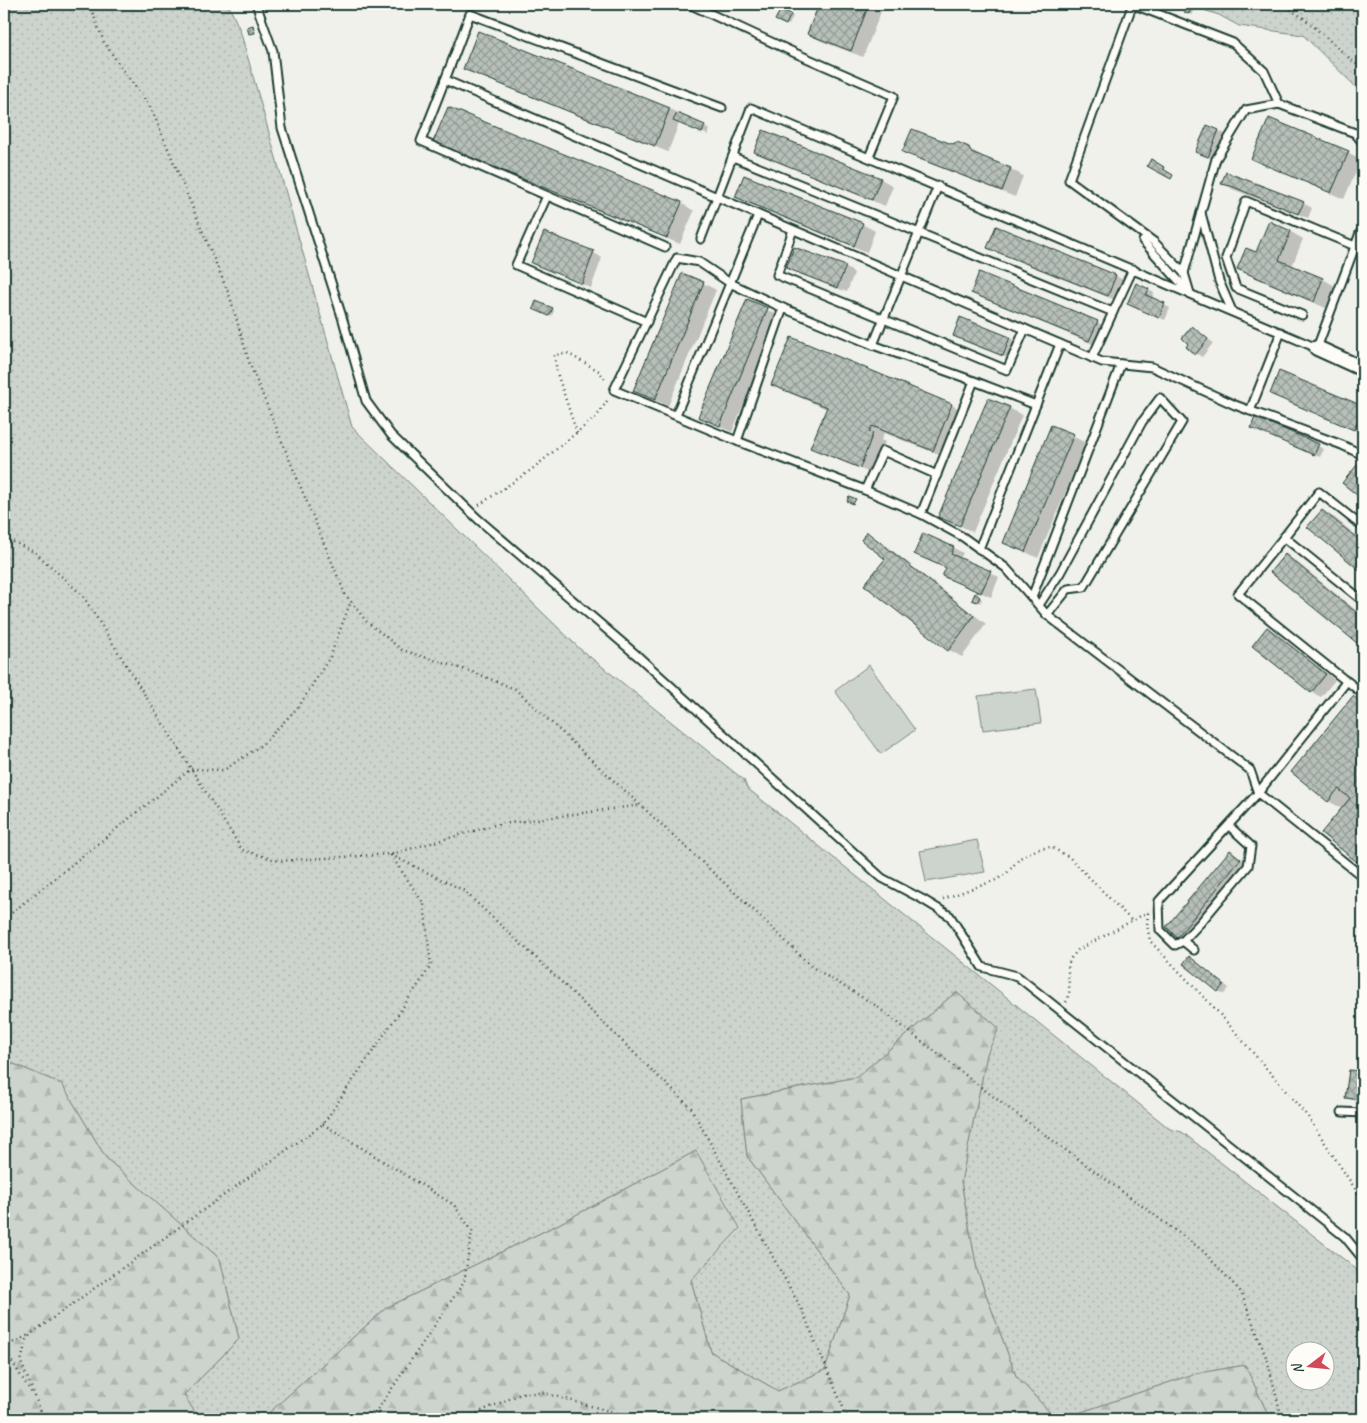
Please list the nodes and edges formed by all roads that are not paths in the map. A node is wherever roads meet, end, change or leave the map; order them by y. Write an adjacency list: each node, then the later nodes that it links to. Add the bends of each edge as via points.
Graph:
1 (256, 4): 67 (lane, via 273,51 282,128 366,401 391,435 470,512 640,658 882,878 950,916 982,967 1017,976 1345,1237)
2 (689, 4): 9 (lane, via 894,96)
3 (1129, 5): 5 (lane, via 1233,43 1264,71); 24 (lane, via 1069,180 1154,242)
4 (445, 80): 6 (lane, via 470,14); 11 (lane, via 421,141); 12 (lane)
5 (1279, 104): 7 (lane, via 1355,133); 13 (lane, via 1246,110 1216,159)
6 (722, 108)
7 (1363, 143)
8 (732, 157): 9 (lane, via 751,108); 12 (lane); 17 (lane)
9 (869, 157): 10 (lane)
10 (938, 186): 17 (lane); 23 (lane)
11 (547, 196): 22 (lane); 33 (lane, via 516,265)
12 (717, 197): 14 (lane); 19 (lane)
13 (1201, 212): 24 (lane); 29 (lane, via 1219,281)
14 (758, 215): 16 (lane); 26 (lane)
15 (1363, 225): 18 (lane)
16 (793, 230): 25 (lane); 32 (lane, via 778,275)
17 (919, 234): 25 (lane); 30 (lane)
18 (1361, 234): 21 (lane)
19 (701, 239)
20 (1143, 241): 27 (lane)
21 (1355, 246): 31 (lane, via 1246,201 1226,258 1236,288); 38 (lane)
22 (665, 247)
23 (1133, 269): 27 (lane); 30 (lane)
24 (1184, 273): 27 (lane)
25 (902, 276): 32 (lane); 34 (lane)
26 (730, 283): 28 (lane); 33 (lane, via 699,262 677,258); 45 (lane)
27 (1190, 293): 29 (lane)
28 (783, 308): 37 (lane); 46 (lane)
29 (1232, 311): 35 (lane)
30 (1113, 312): 39 (lane)
31 (1302, 315)
32 (884, 320): 34 (lane, via 1007,370); 37 (lane)
33 (646, 322): 45 (lane, via 614,390)
34 (1025, 329): 36 (lane)
35 (1282, 332): 38 (lane); 44 (lane)
36 (1060, 344): 39 (lane); 43 (lane)
37 (873, 345): 42 (lane)
38 (1317, 348): 41 (street)
39 (1092, 358): 40 (lane)
40 (1122, 364): 44 (lane, via 1152,367); 54 (lane)
41 (1362, 365)
42 (974, 381): 43 (lane); 48 (lane)
43 (1036, 405): 53 (lane)
44 (1250, 411): 47 (lane)
45 (676, 415): 46 (lane)
46 (737, 441): 49 (lane)
47 (1363, 455)
48 (937, 475): 49 (lane, via 883,451); 50 (lane)
49 (865, 490): 50 (lane)
50 (921, 514): 53 (lane)
51 (1363, 527): 52 (lane, via 1319,492)
52 (1284, 537): 55 (lane); 58 (lane, via 1238,594)
53 (979, 548): 54 (lane, via 1006,568)
54 (1032, 597): 56 (lane)
55 (1363, 601)
56 (1039, 605): 57 (lane); 57 (lane, via 1060,573 1142,422 1160,398 1182,422 1084,587 1068,589)
57 (1047, 615): 60 (lane, via 1250,770)
58 (1346, 682): 59 (lane); 60 (lane)
59 (1363, 694)
60 (1258, 793): 61 (lane); 62 (lane)
61 (1229, 826): 63 (lane, via 1250,846 1248,866); 63 (lane, via 1160,901 1160,930 1175,945)
62 (1363, 877)
63 (1183, 940): 64 (lane)
64 (1194, 950)
65 (1342, 1112): 66 (lane)
66 (1363, 1113)
67 (1363, 1259)

